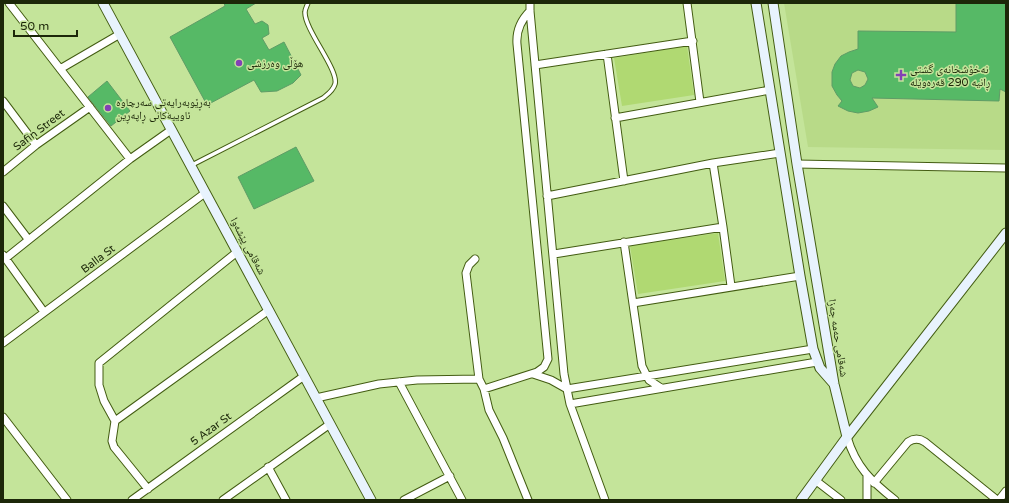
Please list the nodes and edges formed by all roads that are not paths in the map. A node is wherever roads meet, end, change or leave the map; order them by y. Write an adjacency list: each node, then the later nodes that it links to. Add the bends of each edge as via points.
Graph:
1 (9, 3): 14 (street)
2 (308, 3): 26 (lane, via 304,13 336,83 331,92)
3 (530, 3): 8 (street)
4 (687, 3): 11 (street)
5 (756, 3): 9 (street, شەقامی حەمە جەزا)
6 (104, 4): 10 (street, شەقامی پێشەوا)
7 (773, 7): 9 (street); 25 (street, شەقامی حەمە جەزا)
8 (530, 11): 13 (street); 49 (street, via 518,27 517,44 548,355 544,367)
9 (757, 13): 15 (street, شەقامی حەمە جەزا)
10 (120, 34): 14 (street); 20 (street, شەقامی پێشەوا)
11 (693, 41): 12 (street); 17 (street)
12 (607, 54): 13 (street); 19 (street)
13 (535, 66): 31 (street)
14 (60, 69): 18 (street)
15 (770, 90): 17 (street); 22 (street, شەقامی حەمە جەزا)
16 (3, 101): 21 (street)
17 (700, 102): 19 (street)
18 (90, 107): 21 (street, Safin Street); 23 (street)
19 (616, 118): 29 (street)
20 (171, 130): 23 (street); 26 (street, شەقامی پێشەوا)
21 (36, 146): 28 (street, Safin Street)
22 (780, 153): 24 (street); 41 (street, شەقامی حەمە جەزا)
23 (130, 159): 35 (street)
24 (713, 163): 29 (street); 33 (street)
25 (797, 164): 27 (street); 54 (street, شەقامی حەمە جەزا)
26 (191, 166): 30 (street, شەقامی پێشەوا)
27 (1006, 168)
28 (3, 172)
29 (624, 181): 31 (street)
30 (205, 193): 37 (street, شەقامی پێشەوا); 45 (street, Balla St)
31 (547, 196): 38 (street)
32 (3, 206): 35 (street)
33 (723, 227): 36 (street); 42 (street)
34 (1006, 233): 63 (street)
35 (28, 239): 39 (street)
36 (624, 242): 38 (street); 43 (street)
37 (237, 252): 44 (street, شەقامی پێشەوا); 61 (street, via 99,363 99,385)
38 (554, 254): 57 (street)
39 (4, 256): 45 (street)
40 (475, 259): 52 (street, via 468,265 466,273)
41 (800, 276): 42 (street); 47 (street, شەقامی حەمە جەزا)
42 (731, 286): 43 (street)
43 (633, 303): 50 (street, via 642,366)
44 (269, 310): 51 (street, شەقامی پێشەوا); 61 (street)
45 (44, 312): 46 (street, Balla St)
46 (3, 343)
47 (813, 349): 48 (street, شەقامی حەمە جەزا); 50 (street)
48 (817, 362): 54 (street, شەقامی حەمە جەزا); 55 (street)
49 (533, 374): 56 (street); 57 (street)
50 (646, 375): 55 (street, via 652,383); 57 (street)
51 (304, 376): 58 (street, شەقامی پێشەوا); 69 (street, 5 Azar St)
52 (479, 379): 53 (street); 56 (street)
53 (399, 382): 58 (street); 66 (street)
54 (834, 384): 63 (street)
55 (662, 388): 59 (street)
56 (484, 389): 79 (street, via 489,410)
57 (567, 389): 59 (street)
58 (316, 398): 62 (street, شەقامی پێشەوا)
59 (570, 404): 80 (street)
60 (4, 421): 72 (street)
61 (115, 421): 69 (street, via 112,441 114,447)
62 (330, 424): 64 (street); 76 (street, شەقامی پێشەوا)
63 (847, 437): 65 (street, via 854,458); 67 (street)
64 (268, 467): 74 (street); 75 (street)
65 (867, 475): 68 (street); 83 (street)
66 (450, 476): 77 (street); 78 (street)
67 (816, 480): 81 (street); 82 (street)
68 (874, 483): 84 (street); 85 (street, via 908,442 917,439 925,442)
69 (148, 489): 71 (street, 5 Azar St)
70 (1006, 491): 85 (street)
71 (142, 497): 73 (street, 5 Azar St)
72 (67, 500)
73 (132, 500)
74 (223, 500)
75 (286, 500)
76 (371, 500)
77 (404, 500)
78 (462, 500)
79 (528, 500)
80 (605, 500)
81 (801, 500)
82 (841, 500)
83 (867, 500)
84 (895, 500)
85 (998, 500)

